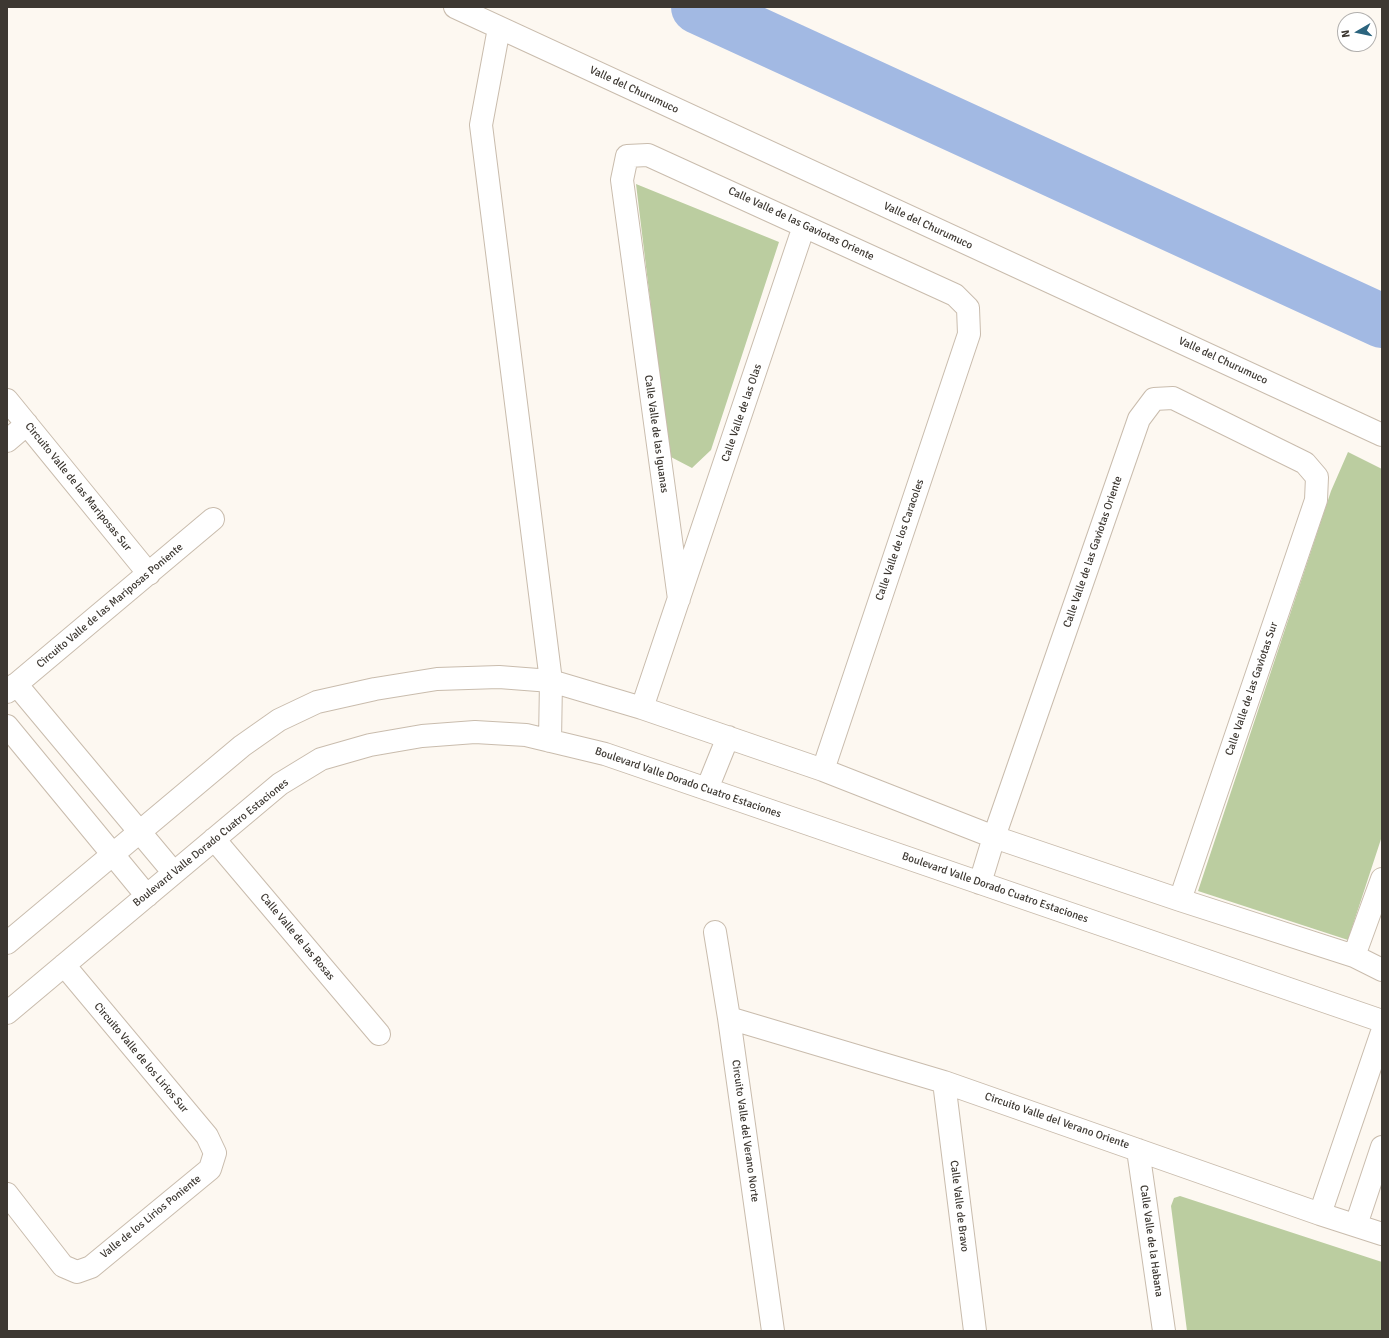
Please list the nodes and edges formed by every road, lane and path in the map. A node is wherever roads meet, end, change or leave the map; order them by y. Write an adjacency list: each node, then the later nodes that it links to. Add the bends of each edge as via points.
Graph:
1 (455, 7): 2 (street, Valle del Churumuco)
2 (499, 28): 8 (street, Valle del Churumuco); 14 (street, via 481,126)
3 (627, 156): 4 (street, Calle Valle de las Gaviotas Oriente, via 648,155); 13 (street, Calle Valle de las Iguanas, via 622,180)
4 (804, 226): 5 (street, Calle Valle de las Gaviotas Oriente, via 955,295); 13 (street, Calle Valle de las Olas)
5 (968, 308): 20 (street, Calle Valle de los Caracoles, via 969,334)
6 (7, 400): 7 (street, Circuito Valle de las Mariposas Sur)
7 (27, 424): 9 (street); 12 (street, Circuito Valle de las Mariposas Sur)
8 (1382, 435)
9 (7, 441)
10 (1317, 477): 23 (street, Calle Valle de las Gaviotas Oriente, via 1305,463 1173,398 1154,399 1139,419); 30 (street, Calle Valle de las Gaviotas Sur, via 1316,500)
11 (213, 519): 12 (street, Circuito Valle de las Mariposas Poniente)
12 (149, 574): 15 (street, Circuito Valle de las Mariposas Poniente)
13 (679, 599): 16 (street, Calle Valle de las Iguanas)
14 (551, 681): 16 (street); 19 (street); 22 (street, via 499,677 437,679 374,689 317,702 279,720 242,746)
15 (12, 688): 22 (street)
16 (642, 708): 18 (street)
17 (7, 726): 25 (street)
18 (728, 737): 20 (street); 21 (street)
19 (550, 741): 21 (street, Boulevard Valle Dorado Cuatro Estaciones, via 605,754); 24 (street, Boulevard Valle Dorado Cuatro Estaciones, via 526,735 475,732 422,736 321,759 280,784)
20 (823, 770): 23 (street)
21 (707, 789): 28 (street, Boulevard Valle Dorado Cuatro Estaciones)
22 (140, 833): 25 (street); 26 (street)
23 (994, 837): 28 (street, Calle Valle de las Gaviotas Oriente); 30 (street)
24 (214, 839): 26 (street, Boulevard Valle Dorado Cuatro Estaciones); 40 (street, Calle Valle de las Rosas)
25 (113, 855): 29 (street); 32 (street)
26 (174, 873): 29 (street, Boulevard Valle Dorado Cuatro Estaciones)
27 (1382, 879): 33 (street)
28 (980, 883): 38 (street, Boulevard Valle Dorado Cuatro Estaciones)
29 (147, 896): 34 (street, Boulevard Valle Dorado Cuatro Estaciones)
30 (1180, 900): 33 (street)
31 (716, 932): 37 (street, Circuito Valle del Verano Norte)
32 (7, 944)
33 (1354, 956): 35 (street)
34 (64, 965): 36 (street, Boulevard Valle Dorado Cuatro Estaciones); 44 (street, Circuito Valle de los Lirios Sur, via 207,1136)
35 (1382, 970)
36 (7, 1013)
37 (729, 1018): 41 (street, Circuito Valle del Verano Oriente); 49 (street, Circuito Valle del Verano Norte)
38 (1382, 1021)
39 (1382, 1032): 46 (street)
40 (379, 1034)
41 (944, 1082): 43 (street, Circuito Valle del Verano Oriente); 50 (street, Calle Valle de Bravo)
42 (1382, 1147): 47 (street)
43 (1138, 1150): 46 (street, Circuito Valle del Verano Oriente); 51 (street, Calle Valle de la Habana)
44 (215, 1153): 45 (street, Valle de los Lirios Poniente, via 210,1169 91,1267 77,1272 63,1266)
45 (7, 1194)
46 (1320, 1214): 47 (street, Circuito Valle del Verano Oriente)
47 (1356, 1225): 48 (street, Circuito Valle del Verano Oriente)
48 (1382, 1234)
49 (773, 1331)
50 (976, 1331)
51 (1164, 1331)

